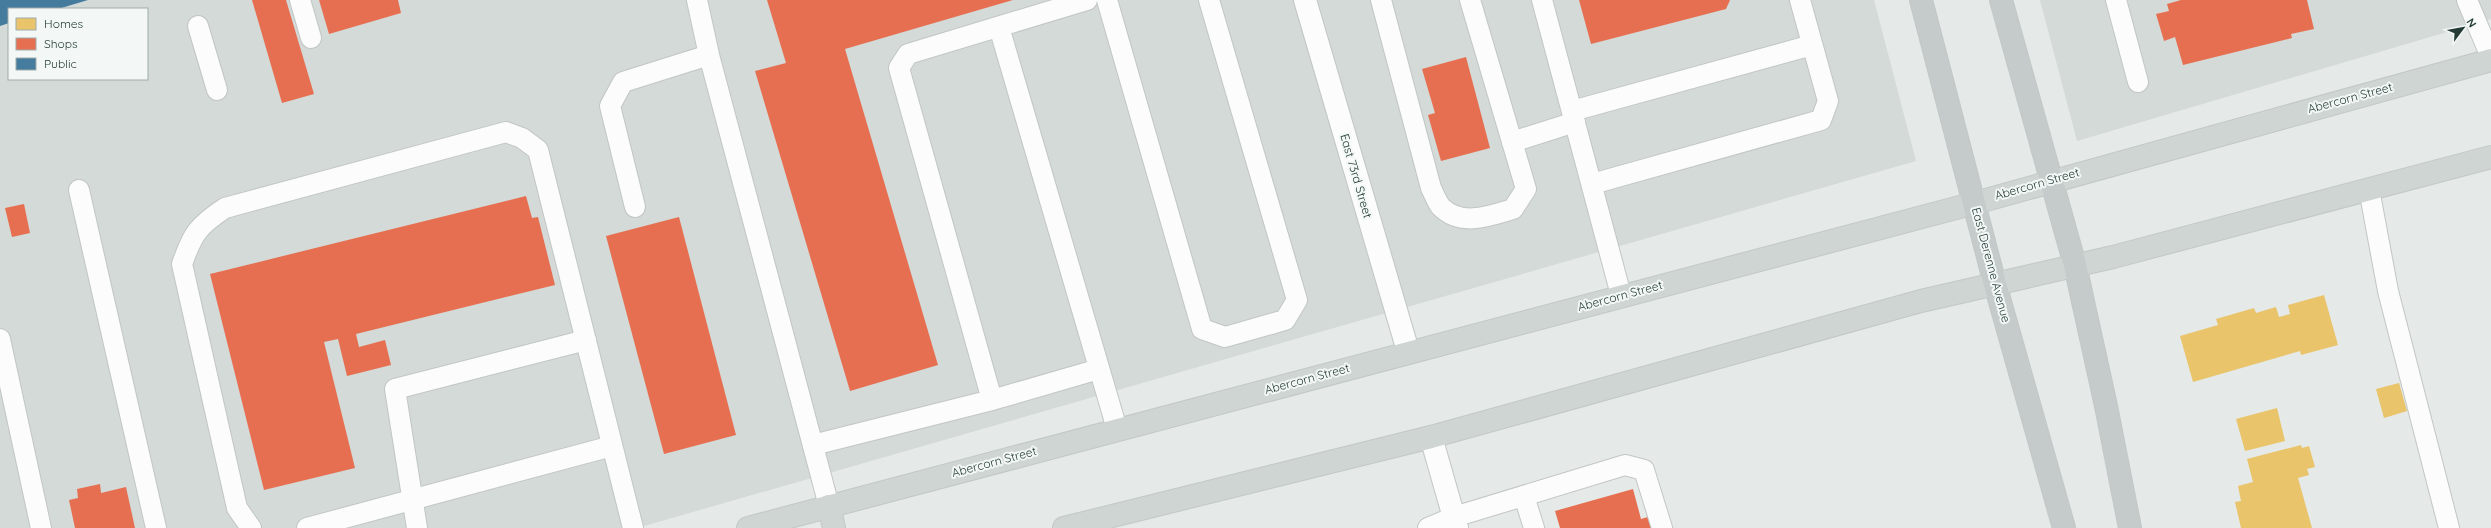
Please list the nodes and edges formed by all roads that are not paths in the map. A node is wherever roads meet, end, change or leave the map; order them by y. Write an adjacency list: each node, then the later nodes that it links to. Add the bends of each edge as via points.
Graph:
1 (300, 0): 17 (lane)
2 (697, 0): 19 (lane)
3 (1087, 0): 16 (lane)
4 (1107, 0): 5 (lane, via 1202,329 1225,337 1285,320 1297,300)
5 (1209, 0)
6 (1305, 0): 38 (street, East 73rd Street)
7 (1381, 0): 25 (lane, via 1431,188 1441,207 1459,219 1484,217 1513,209 1526,189)
8 (1470, 0): 25 (lane)
9 (1542, 0): 24 (lane)
10 (1800, 0): 18 (lane)
11 (1921, 0): 31 (highway, East Derenne Avenue)
12 (2001, 0): 27 (highway)
13 (2116, 0): 22 (lane)
14 (2467, 0): 20 (lane)
15 (198, 26): 23 (lane)
16 (999, 27): 39 (lane); 40 (lane, via 908,54 899,68)
17 (311, 38)
18 (1812, 45): 24 (lane); 28 (lane, via 1828,101 1820,120)
19 (709, 55): 32 (lane, via 623,82 610,106); 43 (lane)
20 (2491, 57)
21 (2491, 60): 27 (main road, Abercorn Street)
22 (2138, 82)
23 (217, 90)
24 (1574, 116): 25 (lane); 28 (lane)
25 (1512, 142)
26 (2491, 157): 29 (main road)
27 (2052, 180): 31 (main road, Abercorn Street); 33 (highway)
28 (1592, 184): 35 (lane)
29 (2369, 189): 33 (main road); 63 (lane, via 2388,291)
30 (79, 190): 50 (lane)
31 (1975, 203): 34 (highway, East Derenne Avenue); 35 (main road, Abercorn Street)
32 (635, 207)
33 (2075, 265): 34 (main road); 62 (highway)
34 (1995, 284): 42 (main road, via 1921,301); 61 (highway, East Derenne Avenue)
35 (1621, 296): 38 (main road, Abercorn Street)
36 (0, 339): 49 (lane)
37 (586, 340): 44 (lane); 46 (lane, via 395,389); 51 (lane, via 538,150 512,134 506,132 225,208 204,222 190,243 182,264 238,508)
38 (1408, 351): 41 (main road, Abercorn Street)
39 (1099, 370): 40 (lane); 41 (lane)
40 (992, 400): 43 (lane)
41 (1117, 429): 47 (main road, Abercorn Street)
42 (1431, 437): 48 (street); 57 (main road)
43 (813, 445): 47 (lane)
44 (612, 446): 46 (lane); 54 (lane)
45 (1524, 496): 48 (lane); 59 (lane); 60 (lane, via 1625,465 1644,470)
46 (412, 500): 52 (lane); 53 (lane)
47 (829, 506): 55 (main road, Abercorn Street); 56 (main road)
48 (1456, 523): 58 (lane)
49 (41, 528)
50 (156, 528)
51 (251, 528)
52 (307, 528)
53 (417, 528)
54 (633, 528)
55 (748, 528)
56 (834, 528)
57 (1064, 528)
58 (1428, 528)
59 (1534, 528)
60 (1662, 528)
61 (2064, 528)
62 (2130, 528)
63 (2449, 528)

